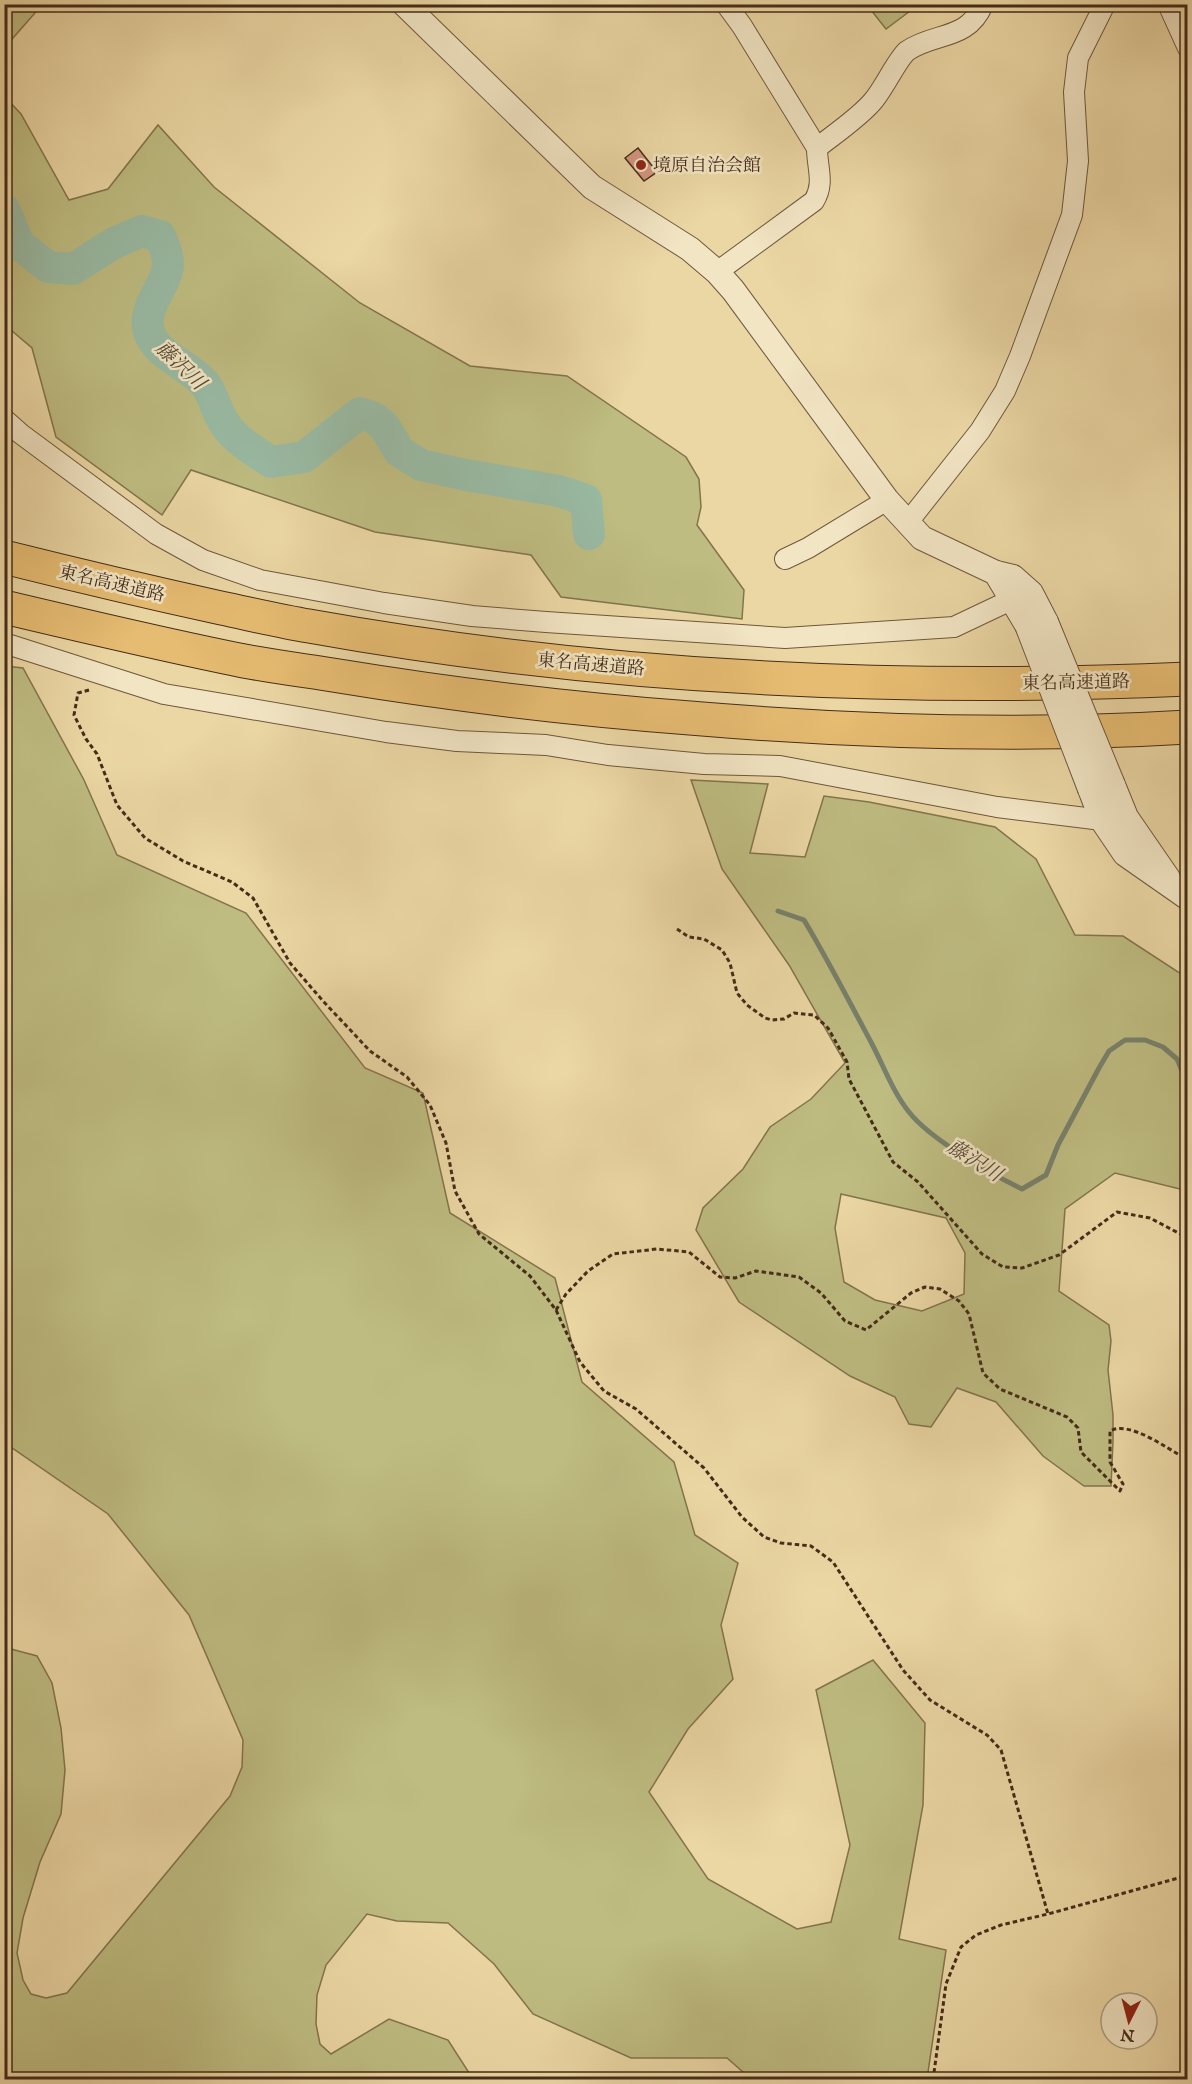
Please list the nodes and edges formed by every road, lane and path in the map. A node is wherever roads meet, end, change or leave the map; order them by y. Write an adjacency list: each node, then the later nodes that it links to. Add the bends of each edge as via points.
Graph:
1 (404, 4): 8 (street, via 592,187 690,249)
2 (726, 4): 7 (street)
3 (983, 4): 7 (street, via 966,28 904,53 873,102)
4 (1105, 4): 11 (street, via 1078,58 1074,92 1078,162 1072,215 1020,356 1005,391 980,431)
5 (1168, 4): 6 (street)
6 (1188, 48)
7 (817, 148): 8 (street, via 820,192 814,201)
8 (717, 272): 10 (street)
9 (4, 419): 15 (street, via 122,510 175,545 203,560 260,580 327,594 482,617 785,638 954,627)
10 (887, 500): 11 (street); 13 (street)
11 (908, 522): 14 (street, via 922,538)
12 (4, 557): 20 (highway, 東名高速道路, via 308,626 522,658 699,674 916,683)
13 (785, 559)
14 (996, 573): 15 (street); 17 (street, via 1013,577 1031,594)
15 (1013, 599): 17 (street)
16 (4, 606): 21 (highway, via 247,661 408,687 601,711 876,730 1019,733)
17 (1036, 623): 22 (street, bridge)
18 (4, 644): 19 (street)
19 (106, 676): 24 (street, via 164,694 386,732 457,741 546,745 704,764 780,766 997,807); 28 (path, via 95,689 78,693 74,715 97,754 117,805 145,838 183,861 232,882 253,898 290,963 370,1051 407,1077 430,1106 447,1143 455,1191 479,1234 530,1276)
20 (1188, 679)
21 (1188, 727)
22 (1102, 787): 23 (street); 24 (street)
23 (1126, 817): 24 (street); 25 (street)
24 (1102, 820): 25 (street, via 1125,854)
25 (1181, 893)
26 (678, 929): 27 (path, via 722,950 737,993 765,1018 784,1019 794,1013 814,1015 828,1028 847,1062 849,1079 893,1162 918,1182 982,1254 1003,1267 1022,1268 1059,1255 1117,1212 1150,1218)
27 (1188, 1238)
28 (556, 1310): 29 (path, via 588,1271 613,1254 657,1248 689,1252 720,1276 735,1278 756,1271 799,1277 821,1293 845,1321 866,1330 911,1293 926,1287 940,1289 959,1301 969,1314 983,1372 1000,1389 1067,1417 1078,1428 1081,1452 1120,1491 1123,1484 1110,1462 1110,1431 1117,1427 1130,1428); 31 (path, via 580,1362 604,1391 636,1409 704,1468 764,1537 811,1546 832,1562 903,1670 930,1700 987,1735 1001,1750)
29 (1188, 1463)
30 (1188, 1869): 31 (path, via 1182,1876)
31 (1048, 1914): 32 (path, via 1001,1925 976,1935 961,1947 946,1984)
32 (933, 2079)

